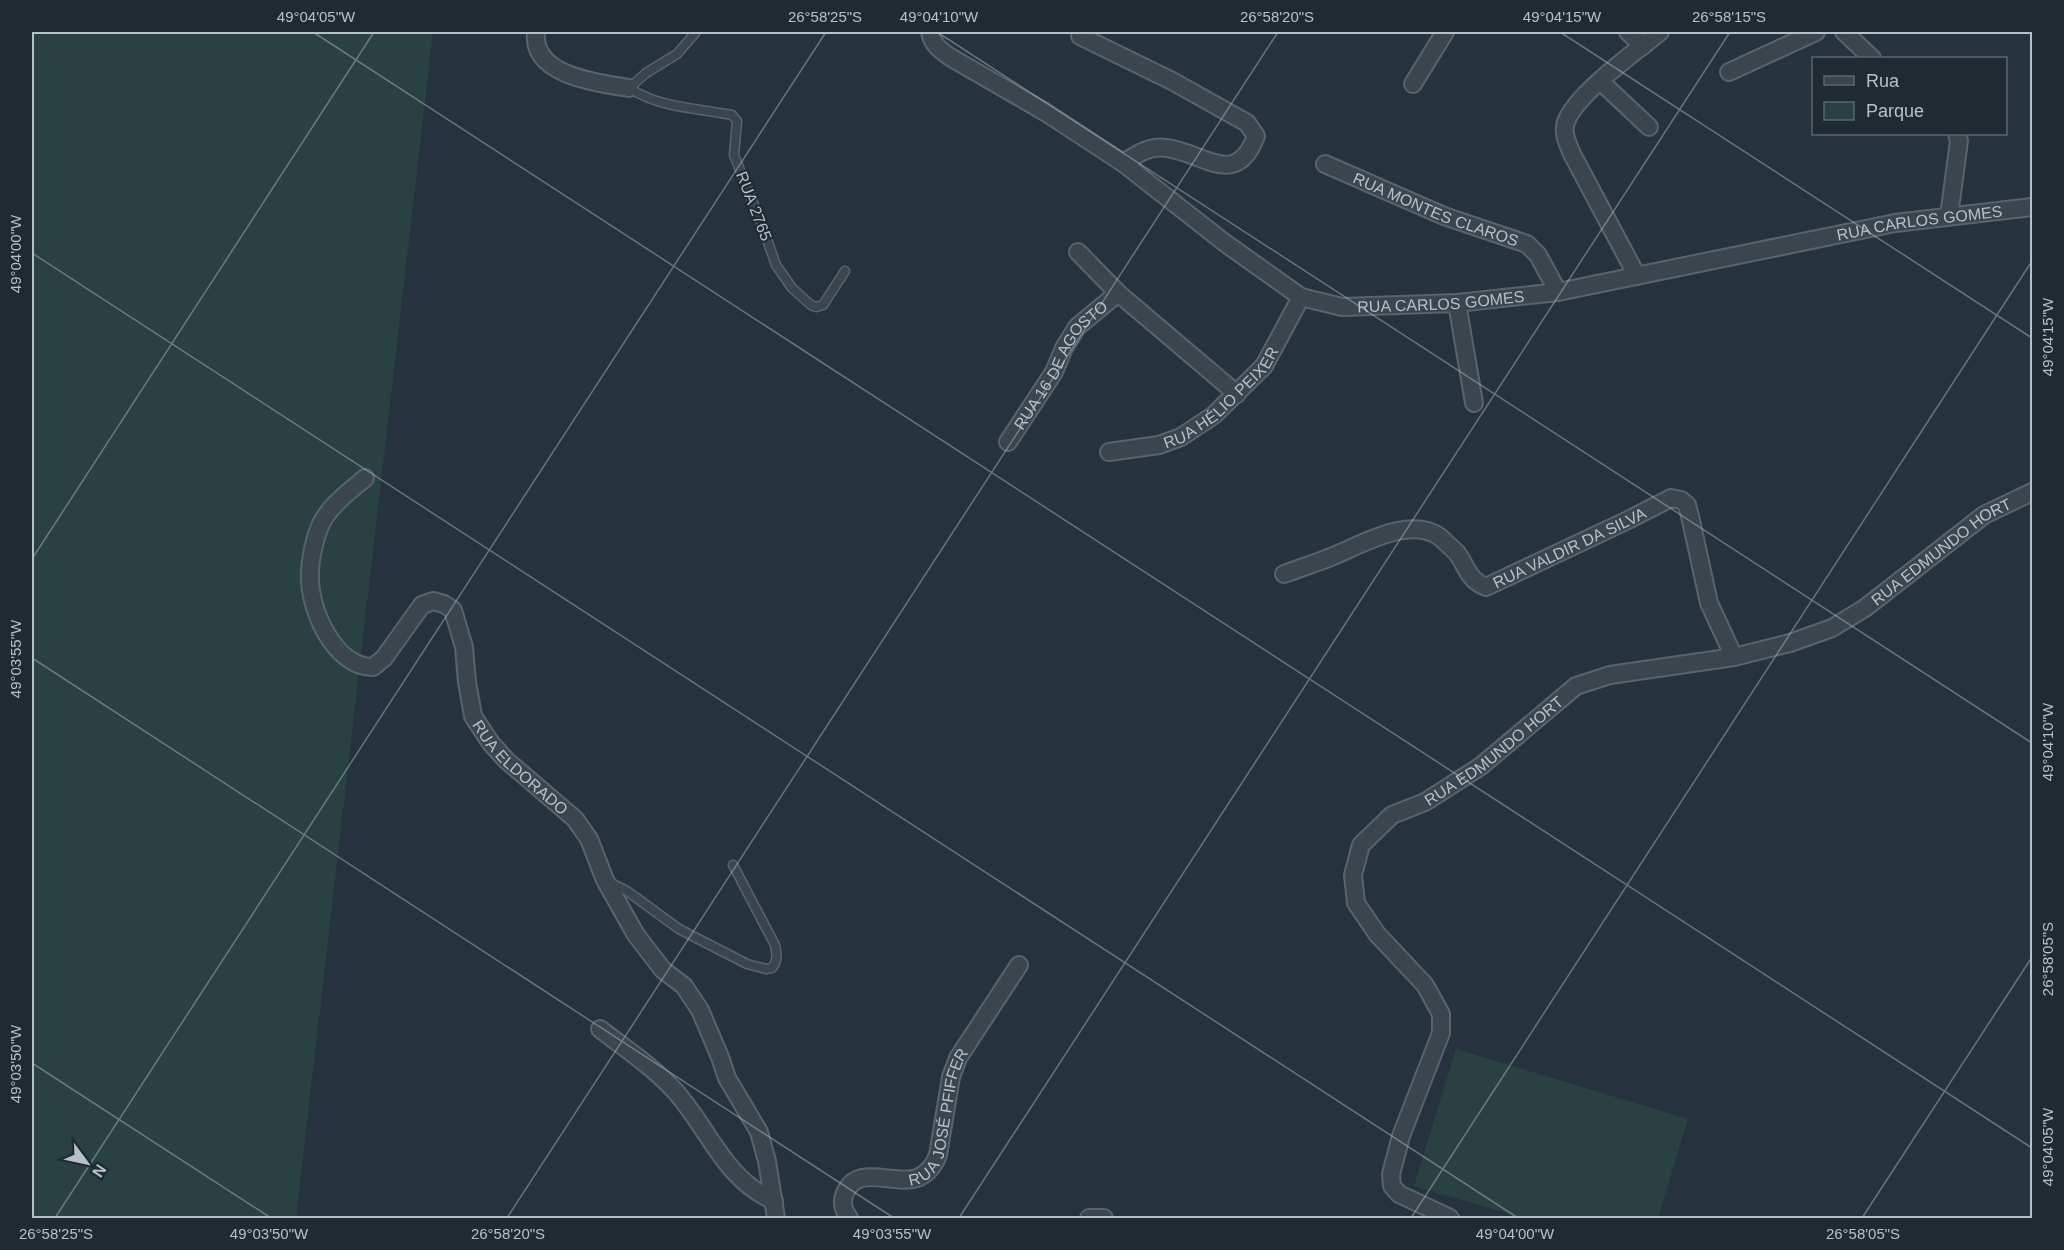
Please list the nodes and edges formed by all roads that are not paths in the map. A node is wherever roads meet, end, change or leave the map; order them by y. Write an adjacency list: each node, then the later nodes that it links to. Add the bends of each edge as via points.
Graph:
1 (536, 32): 15 (street, via 535,41 542,56 558,70 576,78)
2 (696, 32): 15 (lane, via 677,54)
3 (930, 32): 18 (street, RUA CARLOS GOMES, via 937,48 950,57)
4 (1445, 32): 14 (street)
5 (1628, 32): 10 (street)
6 (1660, 32): 10 (street)
7 (1816, 32): 12 (street)
8 (1844, 32): 11 (street)
9 (1080, 36): 18 (street, via 1247,123 1256,136 1242,161 1222,165 1167,147 1143,151)
10 (1642, 46): 13 (street)
11 (1871, 57)
12 (1729, 72)
13 (1600, 81): 16 (street); 24 (street, via 1574,106 1565,124 1565,138)
14 (1413, 84)
15 (629, 88): 23 (lane, RUA 2765, via 670,106 732,115 737,121 734,155 776,265 792,288 811,305 823,304)
16 (1649, 127)
17 (1957, 135): 21 (street)
18 (1123, 163): 27 (street, RUA CARLOS GOMES)
19 (1325, 164): 25 (street, RUA MONTES CLAROS, via 1444,216 1527,244 1538,255)
20 (2031, 205): 21 (street, RUA CARLOS GOMES)
21 (1949, 216): 24 (street, RUA CARLOS GOMES, via 1895,223)
22 (1078, 252): 26 (street)
23 (845, 271)
24 (1637, 276): 25 (street, RUA CARLOS GOMES)
25 (1558, 292): 28 (street, RUA CARLOS GOMES)
26 (1118, 293): 29 (street); 31 (street, RUA 16 DE AGOSTO, via 1077,327 1054,372)
27 (1301, 297): 28 (street, RUA CARLOS GOMES, via 1342,307); 29 (street, RUA HÉLIO PEIXER, via 1264,366)
28 (1457, 303): 30 (street)
29 (1237, 394): 32 (street, RUA HÉLIO PEIXER, via 1180,437 1159,445)
30 (1473, 403)
31 (1008, 442)
32 (1109, 452)
33 (365, 478): 38 (street, RUA ELDORADO, via 334,504 321,525 309,574 314,606 323,629 351,662 373,667 384,658 422,605 432,601 453,610 464,647 473,716 506,760 575,819 589,839)
34 (2032, 492): 36 (street, RUA EDMUNDO HORT, via 1984,515 1865,608 1832,628)
35 (1284, 574): 36 (street, RUA VALDIR DA SILVA, via 1386,534 1415,529 1439,536 1457,554 1469,576 1486,587 1671,498 1687,505 1710,603)
36 (1734, 657): 45 (street, RUA EDMUNDO HORT, via 1610,675 1576,686 1481,766 1425,802 1392,815 1361,845 1353,875 1356,903 1377,934 1425,985 1441,1014 1441,1033 1401,1136 1391,1174 1392,1186 1399,1194)
37 (733, 864): 38 (lane, via 775,945 777,955 772,968 747,964 679,929)
38 (605, 880): 41 (street, RUA ELDORADO, via 636,935 663,970 684,986 700,1010 727,1078 759,1132)
39 (1019, 964): 42 (street, RUA JOSÉ PFIFFER, via 958,1058 934,1164 920,1177 910,1180 870,1176 856,1179 842,1200)
40 (600, 1029): 41 (street, via 674,1090 729,1167)
41 (775, 1210)
42 (849, 1218)
43 (1089, 1218): 44 (street)
44 (1104, 1218)
45 (1450, 1218)

